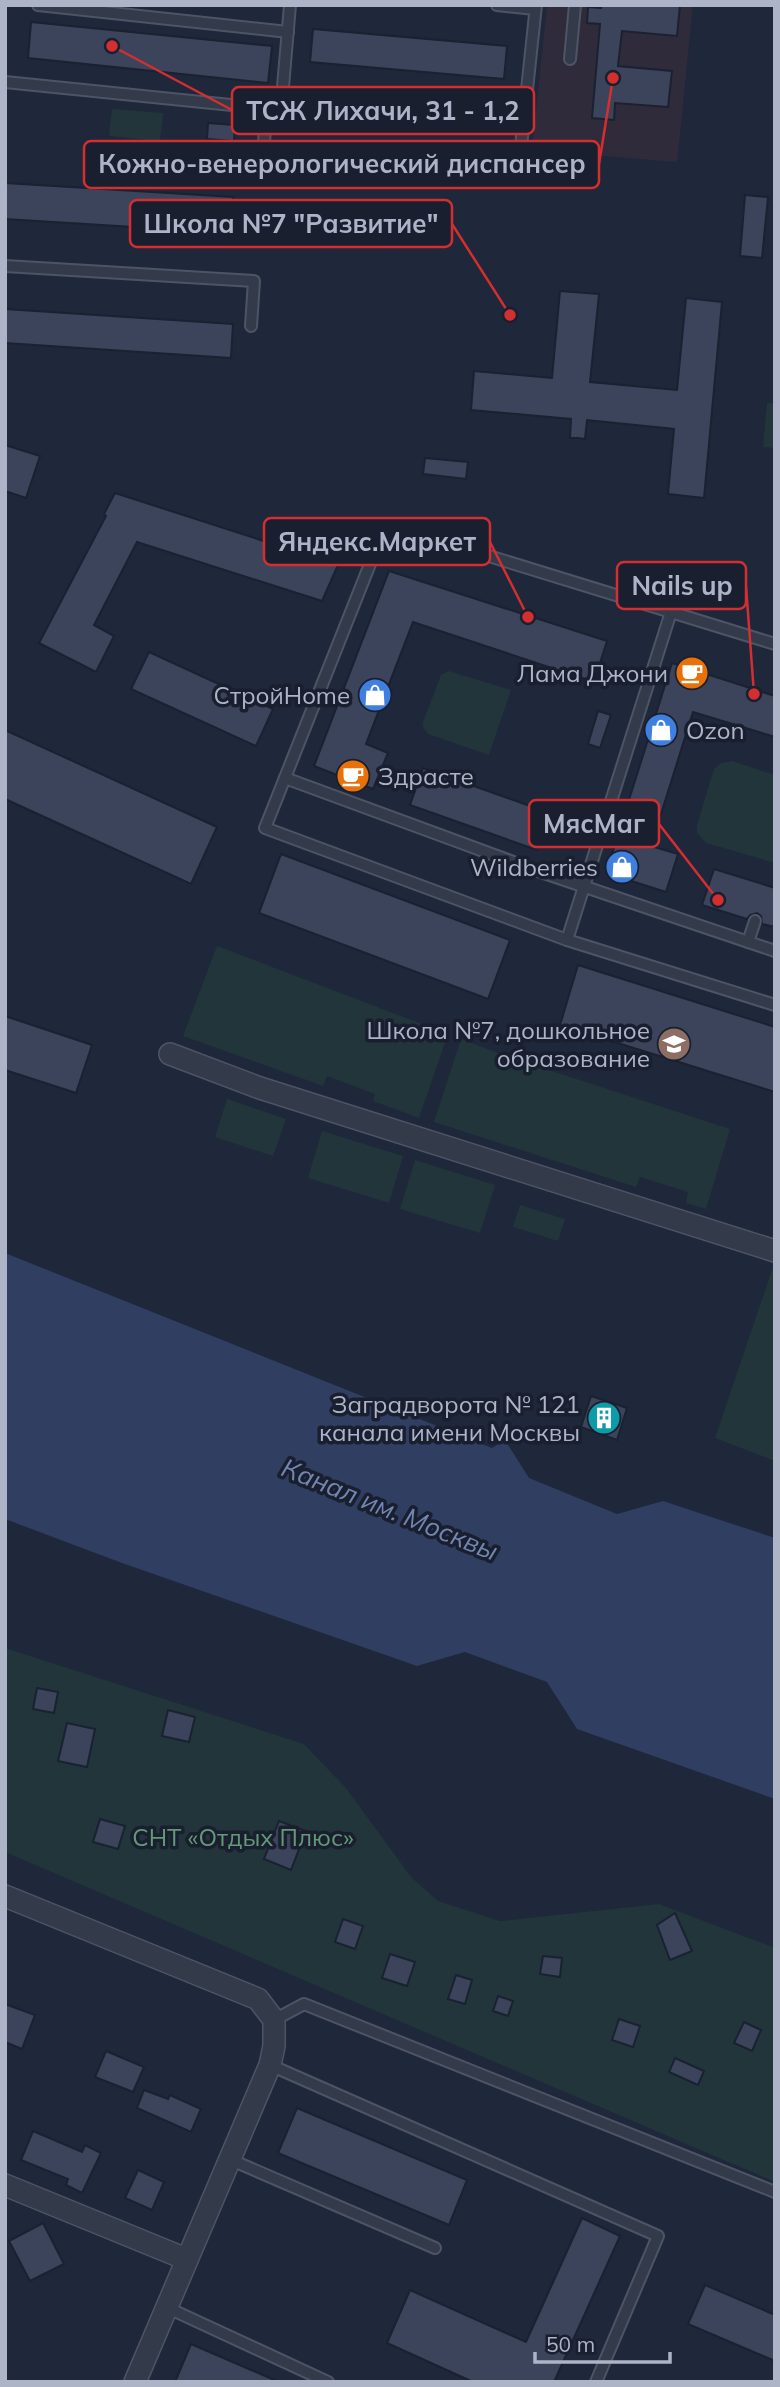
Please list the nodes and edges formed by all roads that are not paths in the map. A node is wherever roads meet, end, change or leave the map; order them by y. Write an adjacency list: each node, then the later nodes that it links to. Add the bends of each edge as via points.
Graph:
1 (38, 5): 6 (lane)
2 (290, 5): 6 (lane)
3 (497, 5): 5 (lane)
4 (575, 5): 7 (lane)
5 (536, 7): 10 (lane)
6 (288, 32): 9 (lane, via 281,110)
7 (570, 59)
8 (5, 82): 9 (lane)
9 (266, 109): 11 (lane)
10 (521, 146)
11 (262, 161)
12 (5, 266): 13 (lane, via 254,281)
13 (251, 326)
14 (671, 612): 15 (lane); 16 (lane, via 401,528 387,534 376,548); 17 (lane)
15 (775, 644)
16 (285, 778): 17 (lane); 19 (lane, via 265,828)
17 (583, 887): 19 (lane); 20 (lane)
18 (755, 921): 20 (lane)
19 (567, 940): 22 (lane)
20 (748, 942): 21 (lane)
21 (775, 951)
22 (775, 1005)
23 (170, 1054): 24 (street, via 260,1088)
24 (775, 1251)
25 (5, 1896): 26 (street, via 258,1999)
26 (274, 2020): 27 (street); 30 (lane, via 304,2004)
27 (270, 2065): 28 (street); 36 (lane, via 658,2236)
28 (229, 2159): 31 (lane); 32 (street)
29 (5, 2185): 32 (street)
30 (775, 2192)
31 (435, 2248)
32 (186, 2259): 33 (street)
33 (166, 2307): 34 (street); 35 (lane)
34 (135, 2382)
35 (328, 2382)
36 (596, 2382)

